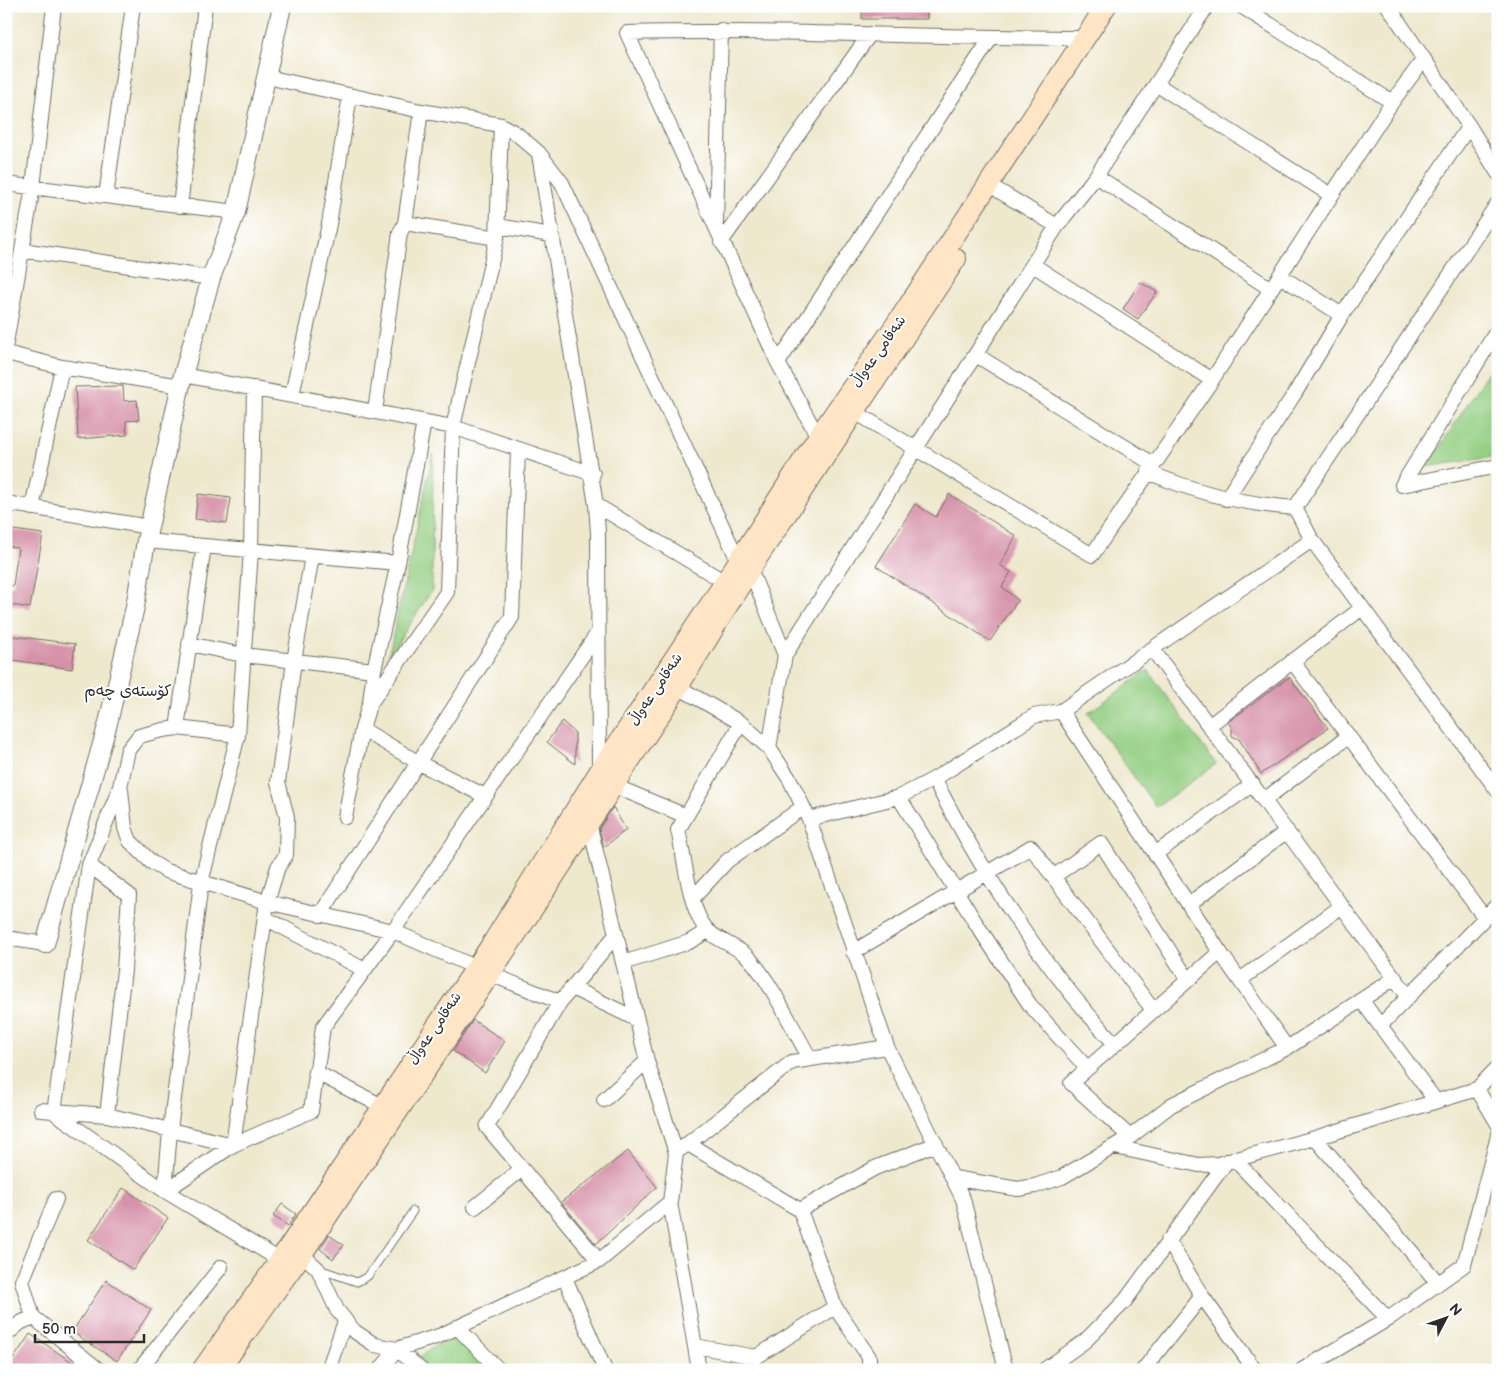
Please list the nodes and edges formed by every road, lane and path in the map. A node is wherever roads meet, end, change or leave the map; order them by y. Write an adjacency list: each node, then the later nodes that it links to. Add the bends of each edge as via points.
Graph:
1 (54, 6): 26 (street)
2 (133, 6): 29 (street)
3 (205, 6): 31 (street)
4 (282, 6): 15 (street)
5 (1106, 6): 13 (main road, شەقامی عەواڵ)
6 (1119, 6): 27 (main road, شەقامی عەواڵ)
7 (1207, 6): 16 (street)
8 (1241, 6): 18 (street)
9 (1388, 6): 14 (street)
10 (721, 30): 11 (street); 34 (street); 34 (street, via 627,33)
11 (870, 34): 12 (street); 38 (street)
12 (991, 38): 13 (street); 49 (street)
13 (1085, 38): 59 (main road, شەقامی عەواڵ)
14 (1424, 59): 18 (street); 21 (street)
15 (267, 77): 17 (street); 32 (street)
16 (1156, 84): 24 (street); 28 (street)
17 (350, 96): 19 (street); 54 (street, via 330,224)
18 (1392, 102): 28 (street)
19 (421, 111): 20 (street); 33 (street)
20 (500, 125): 22 (street, via 517,134); 36 (street)
21 (1469, 126): 23 (street); 44 (street)
22 (539, 153): 37 (street); 76 (street, via 562,183)
23 (1498, 173)
24 (1096, 176): 35 (street); 43 (street)
25 (6, 184): 26 (street)
26 (33, 187): 29 (street); 39 (street)
27 (1000, 191): 35 (street); 56 (main road, شەقامی عەواڵ)
28 (1331, 195): 41 (street)
29 (106, 196): 31 (street)
30 (1498, 203): 69 (street)
31 (180, 206): 32 (street)
32 (236, 212): 42 (street)
33 (405, 223): 36 (street); 55 (street, via 400,234)
34 (716, 226): 38 (street)
35 (1058, 226): 40 (street)
36 (497, 232): 37 (street); 58 (street)
37 (551, 235): 64 (street)
38 (721, 242): 49 (street)
39 (22, 250): 42 (street); 46 (street)
40 (1033, 265): 48 (street); 52 (street)
41 (1280, 276): 43 (street); 44 (street)
42 (211, 278): 51 (street)
43 (1271, 289): 52 (street)
44 (1342, 315): 65 (street)
45 (1498, 329): 62 (street, via 1402,485)
46 (6, 344)
47 (6, 353): 50 (street)
48 (976, 355): 60 (street); 63 (street)
49 (778, 363): 59 (street)
50 (62, 367): 51 (street); 68 (street)
51 (182, 380): 53 (street); 70 (street)
52 (1212, 380): 63 (street)
53 (254, 388): 54 (street); 73 (street)
54 (292, 395): 55 (street)
55 (375, 412): 57 (street)
56 (854, 412): 60 (street); 76 (main road, شەقامی عەواڵ)
57 (424, 422): 58 (street); 75 (street)
58 (453, 428): 61 (street); 88 (street, via 446,592)
59 (818, 437): 76 (main road, شەقامی عەواڵ)
60 (914, 449): 63 (street, via 1092,555); 83 (street)
61 (518, 450): 64 (street); 97 (street, via 512,617)
62 (1498, 466)
63 (1151, 468): 65 (street, via 1182,486)
64 (592, 474): 67 (street)
65 (1226, 499): 69 (street)
66 (6, 503): 68 (street)
67 (596, 505): 77 (street); 79 (street)
68 (32, 508): 70 (street)
69 (1295, 508): 71 (street)
70 (148, 534): 72 (street); 130 (street, via 108,723)
71 (1312, 540): 78 (street); 81 (street)
72 (204, 546): 73 (street); 80 (street)
73 (251, 551): 74 (street); 82 (street)
74 (312, 556): 75 (street); 84 (street)
75 (398, 563): 86 (street)
76 (744, 564): 77 (main road, شەقامی عەواڵ); 83 (street); 87 (main road, شەقامی عەواڵ)
77 (725, 582): 98 (main road, شەقامی عەواڵ)
78 (1362, 608): 85 (street); 102 (street)
79 (597, 634): 98 (street); 103 (street)
80 (189, 644): 82 (street); 92 (street)
81 (1153, 650): 89 (street); 91 (street)
82 (243, 655): 84 (street); 94 (street)
83 (785, 655): 96 (street)
84 (294, 661): 86 (street); 119 (street, via 278,782 286,817 286,855 278,867)
85 (1292, 661): 91 (street); 95 (street)
86 (374, 670): 88 (street)
87 (678, 687): 90 (street); 98 (main road, شەقامی عەواڵ)
88 (370, 705): 93 (street)
89 (1061, 711): 99 (street, via 1034,716); 112 (street)
90 (741, 723): 96 (street); 108 (street)
91 (1210, 724): 100 (street)
92 (177, 728): 94 (street); 101 (street, via 149,733 134,741 128,750)
93 (362, 729): 97 (street); 109 (street)
94 (238, 735): 116 (street)
95 (1348, 736): 105 (street); 125 (street)
96 (769, 748): 107 (street)
97 (419, 763): 103 (street); 123 (street)
98 (606, 779): 106 (main road, شەقامی عەواڵ); 108 (street); 110 (main road, شەقامی عەواڵ)
99 (934, 779): 104 (street); 114 (street, via 970,848)
100 (1253, 784): 105 (street); 112 (street)
101 (120, 786): 113 (street); 116 (street, via 130,842 166,871)
102 (1498, 791)
103 (486, 796): 126 (street)
104 (899, 797): 107 (street); 117 (street)
105 (1264, 800): 111 (street)
106 (581, 802): 110 (street); 135 (main road, شەقامی عەواڵ, via 490,947)
107 (806, 813): 118 (street, via 727,860); 131 (street)
108 (686, 816): 118 (street, via 678,830)
109 (346, 817)
110 (589, 821): 128 (street); 135 (main road, شەقامی عەواڵ)
111 (1287, 831): 120 (street); 122 (street)
112 (1155, 854): 120 (street)
113 (89, 865): 158 (street); 159 (street, via 129,896)
114 (987, 873): 115 (street, via 1031,847); 117 (street); 146 (street, via 1072,995)
115 (1053, 877): 137 (street, via 1101,843); 143 (street)
116 (201, 883): 119 (street); 161 (street)
117 (957, 891): 131 (street); 152 (street, via 1030,1005)
118 (693, 898): 127 (street, via 699,918)
119 (267, 902): 123 (street); 124 (street)
120 (1189, 904): 132 (street)
121 (1498, 904): 125 (street)
122 (1342, 906): 136 (street); 138 (street)
123 (320, 915): 126 (street)
124 (265, 918): 134 (street); 167 (street)
125 (1485, 918): 140 (street)
126 (394, 931): 134 (street); 135 (street)
127 (708, 931): 133 (street, via 689,942); 149 (street, via 742,952 756,966)
128 (616, 935): 133 (street); 139 (street)
129 (6, 938): 130 (street)
130 (45, 944)
131 (853, 952): 147 (street)
132 (1220, 952): 137 (street); 138 (street)
133 (623, 962): 144 (street)
134 (365, 970): 153 (street, via 323,1027)
135 (482, 970): 142 (street); 157 (main road, شەقامی عەواڵ); 180 (main road, شەقامی عەواڵ)
136 (1395, 978): 140 (street); 141 (street)
137 (1188, 980): 143 (street)
138 (1240, 980): 148 (street)
139 (572, 988): 142 (street); 144 (street)
140 (1408, 996): 145 (street)
141 (1362, 1001): 145 (street); 148 (street)
142 (560, 1002): 171 (street, via 488,1127)
143 (1153, 1010): 146 (street)
144 (636, 1019): 150 (street)
145 (1380, 1026): 156 (street)
146 (1115, 1044): 152 (street)
147 (887, 1047): 149 (street); 166 (street)
148 (1287, 1048): 163 (street, via 1171,1106)
149 (810, 1058): 165 (street, via 792,1062)
150 (647, 1061): 155 (street); 169 (street)
151 (1498, 1067): 154 (street)
152 (1087, 1068): 163 (street, via 1071,1082)
153 (315, 1072): 157 (street); 167 (street, via 311,1111)
154 (1477, 1089): 156 (street); 160 (street)
155 (604, 1100)
156 (1436, 1100): 164 (street)
157 (382, 1106): 181 (main road, شەقامی عەواڵ)
158 (47, 1111): 159 (street); 173 (street)
159 (107, 1115): 161 (street)
160 (1498, 1124)
161 (170, 1130): 167 (street); 173 (street)
162 (1498, 1136): 186 (street, via 1464,1265)
163 (1130, 1137): 168 (street)
164 (1315, 1138): 170 (street); 186 (street)
165 (688, 1144): 169 (street); 177 (street)
166 (936, 1144): 172 (street); 177 (street, via 875,1168)
167 (233, 1145): 173 (street)
168 (1115, 1147): 170 (street, via 1199,1165); 172 (street, via 1062,1177 1035,1186 1018,1189)
169 (676, 1153): 175 (street)
170 (1231, 1160): 179 (street); 190 (street)
171 (522, 1170): 176 (street); 182 (street)
172 (954, 1178): 207 (street, via 969,1216)
173 (165, 1191): 181 (street)
174 (56, 1199): 189 (street, via 22,1281)
175 (670, 1202): 182 (street); 194 (street)
176 (475, 1207)
177 (800, 1210): 188 (street)
178 (413, 1211): 184 (lane, via 368,1276 357,1282)
179 (1168, 1240): 187 (street); 208 (street, via 1125,1301 1084,1341)
180 (302, 1254): 184 (street); 199 (main road, شەقامی عەواڵ)
181 (280, 1260): 198 (main road, شەقامی عەواڵ)
182 (599, 1261): 185 (street)
183 (221, 1267): 197 (street)
184 (318, 1269): 191 (street)
185 (565, 1278): 192 (street); 204 (street)
186 (1438, 1284): 190 (street)
187 (1202, 1296): 209 (street); 210 (street)
188 (835, 1307): 194 (street, via 756,1357); 206 (street, via 869,1357)
189 (33, 1317): 193 (street); 196 (street)
190 (1388, 1319): 211 (street)
191 (345, 1321): 195 (street, via 375,1345); 200 (street)
192 (457, 1327): 195 (street); 203 (street)
193 (6, 1335)
194 (695, 1346): 205 (street)
195 (397, 1349): 201 (street); 202 (street)
196 (99, 1370)
197 (139, 1370)
198 (202, 1370)
199 (219, 1370)
200 (328, 1370)
201 (380, 1370)
202 (421, 1370)
203 (499, 1370)
204 (605, 1370)
205 (698, 1370)
206 (869, 1370)
207 (1006, 1370)
208 (1044, 1370)
209 (1143, 1370)
210 (1255, 1370)
211 (1302, 1370)

